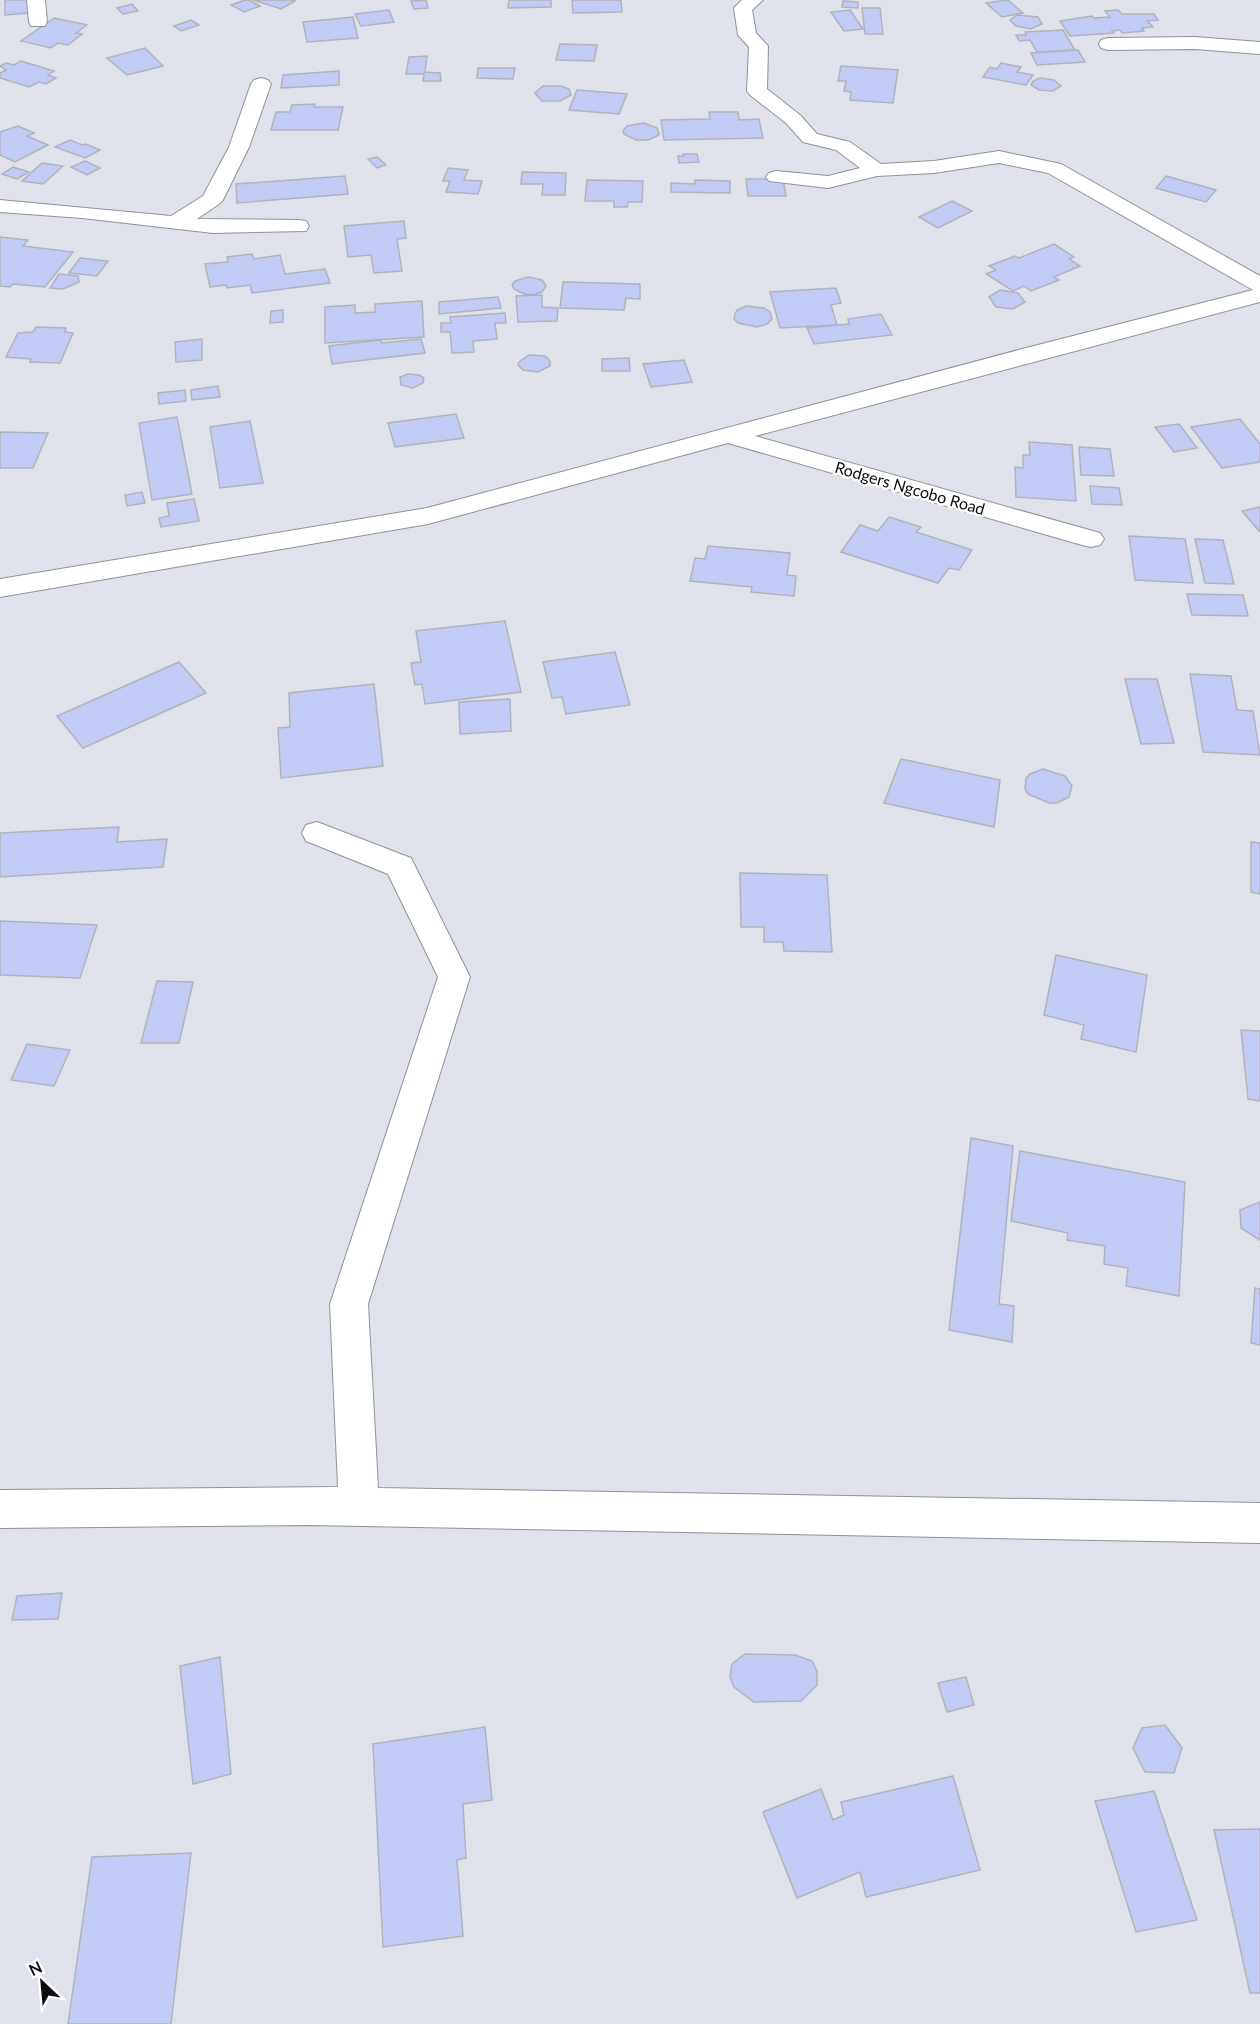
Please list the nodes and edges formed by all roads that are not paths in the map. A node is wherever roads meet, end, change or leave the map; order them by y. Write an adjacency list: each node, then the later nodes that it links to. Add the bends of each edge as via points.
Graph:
1 (36, 0): 3 (street)
2 (754, 0): 7 (street, via 743,8 747,35 759,46 757,91 810,138 843,146)
3 (38, 22)
4 (1108, 44): 5 (street)
5 (1260, 48)
6 (261, 84): 10 (street, via 239,147 212,200)
7 (877, 170): 8 (street, via 828,182); 12 (street, via 934,167 999,157 1054,168)
8 (776, 177)
9 (0, 206): 10 (street)
10 (178, 221): 11 (street, via 213,227)
11 (298, 226)
12 (1260, 285)
13 (1260, 296): 14 (street)
14 (1231, 303): 15 (street); 16 (street)
15 (1260, 313)
16 (730, 436): 17 (street, Rodgers Ngcobo Road); 18 (street, via 428,516)
17 (1091, 539)
18 (0, 588)
19 (316, 833): 20 (street, via 400,866 454,977 349,1304)
20 (359, 1507): 21 (street); 22 (street)
21 (0, 1509)
22 (1260, 1523)

